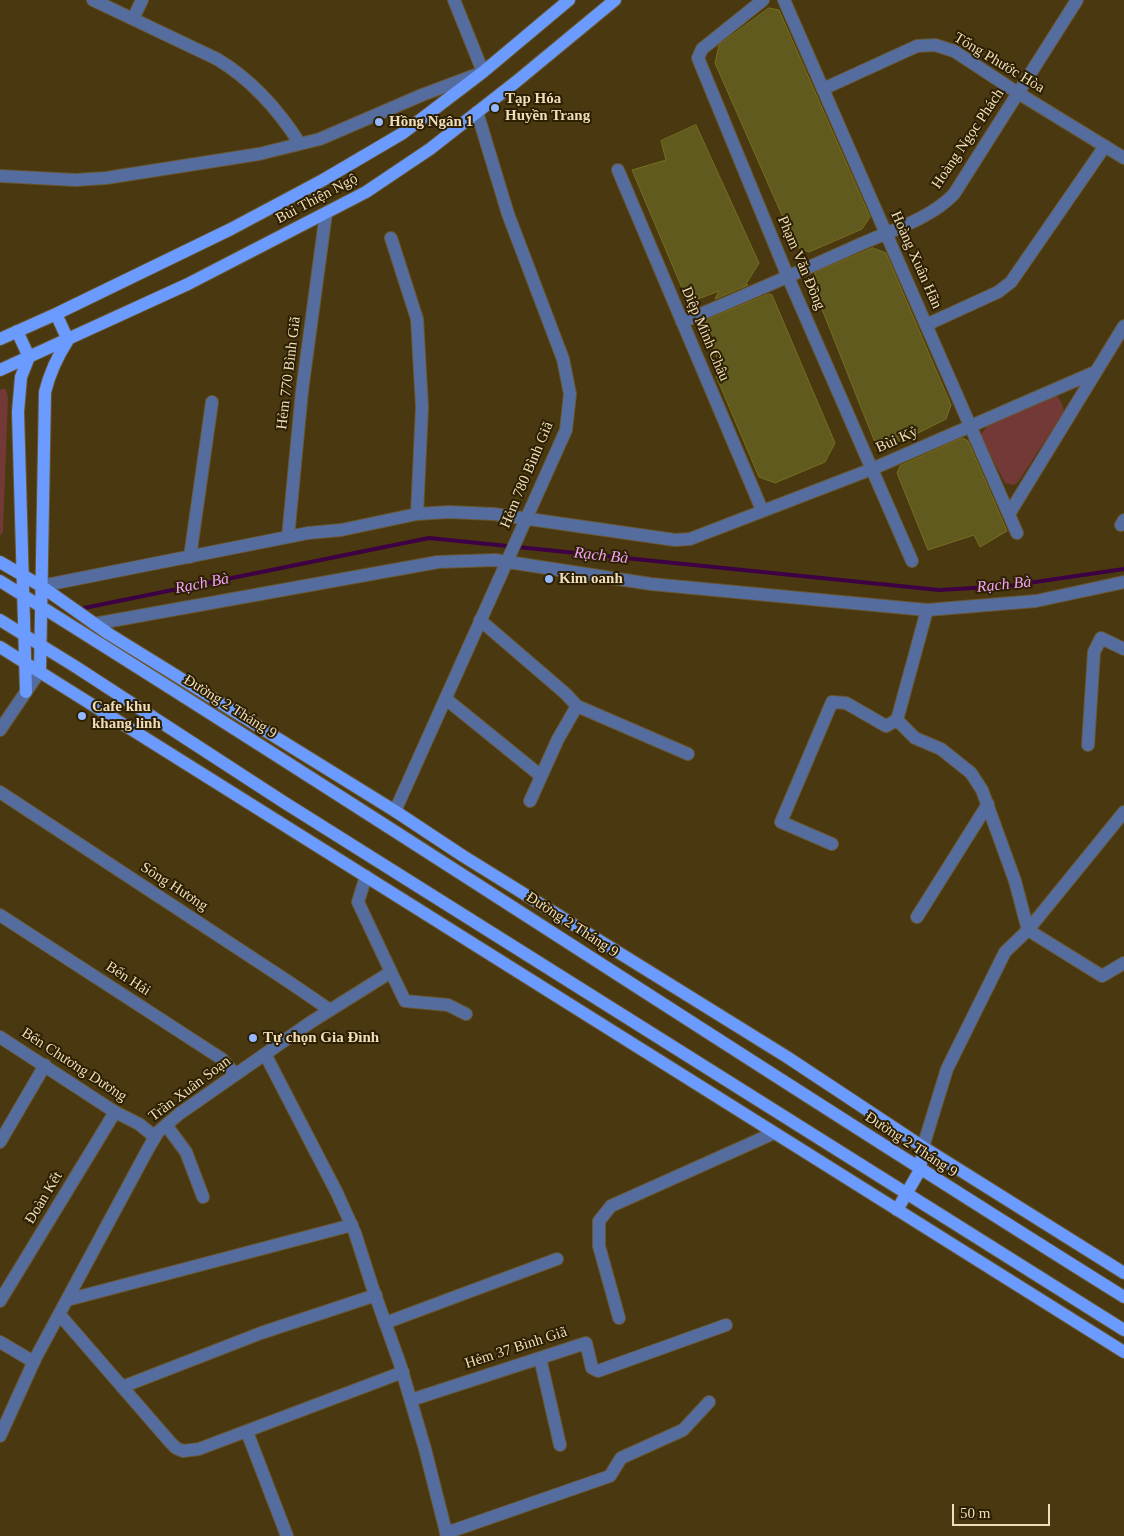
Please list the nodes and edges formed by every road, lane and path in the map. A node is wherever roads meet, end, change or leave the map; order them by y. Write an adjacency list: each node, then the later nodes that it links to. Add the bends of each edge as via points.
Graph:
1 (93, 0): 9 (street)
2 (142, 0): 9 (street)
3 (454, 0): 10 (street)
4 (569, 0): 10 (main road, Bùi Thiện Ngộ)
5 (615, 0): 13 (main road, Bùi Thiện Ngộ)
6 (764, 0): 22 (street, Phạm Văn Đồng, via 702,49 698,58)
7 (784, 0): 11 (street, Hoàng Xuân Hãn)
8 (1077, 0): 12 (street, Hoàng Ngọc Phách)
9 (133, 19): 14 (street, via 233,69 264,95)
10 (483, 72): 14 (street, Bùi Thiện Ngộ, via 320,139); 23 (main road, Bùi Thiện Ngộ, via 403,133 323,180 231,229)
11 (823, 89): 12 (street, Tống Phước Hòa, via 917,46 935,45 954,51); 20 (street, Hoàng Xuân Hãn)
12 (1018, 93): 15 (street, Tống Phước Hòa); 20 (street, Hoàng Ngọc Phách, via 954,194 942,206)
13 (477, 112): 19 (main road, Bùi Thiện Ngộ, via 430,149 366,192); 39 (street, Hẻm 780 Bình Giã, via 508,214 563,358 570,394 566,430)
14 (300, 144): 18 (street, Bùi Thiện Ngộ, via 259,154 106,178 75,180)
15 (1105, 146): 16 (street, Tống Phước Hòa); 25 (street, via 1011,282 998,292)
16 (1124, 158)
17 (618, 170): 24 (street, Diệp Minh Châu)
18 (0, 176)
19 (326, 213): 29 (main road, Bùi Thiện Ngộ, via 188,284); 41 (street, Hẻm 770 Bình Giã, via 302,390)
20 (886, 233): 22 (street, Hoàng Ngọc Phách); 25 (street, Hoàng Xuân Hãn)
21 (391, 238): 37 (street, via 417,319 422,407)
22 (788, 277): 24 (street, Hoàng Ngọc Phách); 35 (street, Phạm Văn Đồng)
23 (56, 314): 27 (main road, Bùi Thiện Ngộ); 29 (main road)
24 (682, 322): 36 (street, Diệp Minh Châu)
25 (926, 325): 34 (street, Hoàng Xuân Hãn)
26 (1124, 326): 32 (street)
27 (18, 331): 28 (main road, Bùi Thiện Ngộ); 30 (main road)
28 (0, 339)
29 (68, 340): 30 (main road, Bùi Thiện Ngộ); 49 (main road, via 56,358 45,392)
30 (29, 357): 31 (main road, Bùi Thiện Ngộ); 46 (main road, via 21,378 18,412)
31 (0, 370)
32 (1095, 372): 34 (street, Bùi Kỷ); 38 (street)
33 (212, 402): 42 (street)
34 (970, 425): 35 (street, Bùi Kỷ); 38 (street, Hoàng Xuân Hãn)
35 (872, 469): 36 (street, Bùi Kỷ); 43 (street, Phạm Văn Đồng)
36 (762, 510): 39 (street, Bùi Kỷ, via 690,539 675,540)
37 (417, 514): 39 (street, Bùi Kỷ, via 449,512); 41 (street, Bùi Kỷ)
38 (1009, 514): 40 (street, Hoàng Xuân Hãn)
39 (526, 519): 45 (street, Hẻm 780 Bình Giã)
40 (1017, 533)
41 (288, 537): 42 (street, Bùi Kỷ)
42 (190, 557): 49 (street, Bùi Kỷ)
43 (912, 561)
44 (0, 562): 46 (main road, Đường 2 Tháng 9)
45 (507, 562): 52 (street, via 651,584); 54 (street, Hẻm 780 Bình Giã); 55 (street, via 438,562)
46 (23, 576): 49 (main road, Đường 2 Tháng 9); 50 (main road)
47 (0, 581): 50 (main road, Đường 2 Tháng 9)
48 (1124, 582): 52 (street, via 1036,601)
49 (41, 586): 51 (main road); 55 (main road, Đường 2 Tháng 9)
50 (23, 596): 51 (main road, Đường 2 Tháng 9); 56 (main road)
51 (41, 607): 57 (main road); 77 (main road, Đường 2 Tháng 9)
52 (927, 610): 65 (street)
53 (0, 620): 56 (main road)
54 (480, 620): 63 (street, Hẻm 780 Bình Giã); 64 (street)
55 (94, 624): 73 (main road, Đường 2 Tháng 9)
56 (25, 636): 57 (main road); 60 (main road)
57 (40, 646): 61 (main road); 79 (main road)
58 (0, 647): 60 (main road)
59 (1124, 649): 67 (street, via 1101,638 1094,652)
60 (26, 663): 61 (main road); 62 (main road)
61 (40, 671): 62 (street); 78 (main road)
62 (26, 692): 66 (street)
63 (446, 699): 69 (street); 73 (street, Hẻm 780 Bình Giã)
64 (577, 706): 68 (street); 69 (street)
65 (897, 720): 72 (street, via 914,738 941,749 971,772); 75 (street, via 886,726 846,702 832,702 781,822)
66 (0, 730)
67 (1088, 745)
68 (688, 754)
69 (541, 776): 71 (street)
70 (0, 792): 86 (street, Sông Hương)
71 (530, 800)
72 (988, 804): 82 (street); 83 (street)
73 (395, 811): 76 (main road, Đường 2 Tháng 9)
74 (1124, 812): 83 (street)
75 (832, 844)
76 (462, 856): 77 (main road); 97 (main road, Đường 2 Tháng 9, via 787,1057)
77 (454, 869): 98 (main road, Đường 2 Tháng 9)
78 (366, 876): 80 (main road); 85 (street, via 358,902)
79 (430, 894): 80 (main road); 99 (main road)
80 (420, 910): 94 (main road)
81 (0, 915): 91 (street, Bến Hải, via 222,1059)
82 (917, 917)
83 (1028, 930): 84 (street, via 1102,976); 97 (street, via 1005,952 947,1069)
84 (1124, 963)
85 (391, 972): 86 (street, Trần Xuân Soạn); 87 (street, via 405,1001 448,1005)
86 (330, 1010): 89 (street, Trần Xuân Soạn)
87 (466, 1014)
88 (0, 1037): 90 (street, Bến Chương Dương)
89 (266, 1054): 91 (street, Trần Xuân Soạn); 102 (street)
90 (45, 1065): 92 (street, Bến Chương Dương); 96 (street)
91 (234, 1074): 93 (street, Trần Xuân Soạn)
92 (115, 1112): 95 (street, Bến Chương Dương, via 139,1124); 108 (street, Đoàn Kết)
93 (166, 1125): 95 (street, Trần Xuân Soạn); 100 (street, via 186,1152)
94 (774, 1133): 101 (main road); 110 (street, via 611,1206 598,1221 599,1246)
95 (155, 1137): 107 (street, Trần Xuân Soạn)
96 (0, 1142)
97 (923, 1147): 98 (main road); 104 (main road, Đường 2 Tháng 9)
98 (920, 1170): 99 (main road); 106 (main road, Đường 2 Tháng 9)
99 (906, 1193): 101 (main road); 113 (main road)
100 (203, 1197)
101 (897, 1210): 115 (main road)
102 (352, 1225): 105 (street); 107 (street)
103 (557, 1259): 111 (street)
104 (1124, 1273)
105 (376, 1295): 111 (street); 119 (street, via 261,1333)
106 (1124, 1297)
107 (66, 1300): 109 (street, Trần Xuân Soạn)
108 (0, 1301)
109 (59, 1314): 117 (street, Trần Xuân Soạn); 119 (street)
110 (619, 1318)
111 (385, 1323): 118 (street)
112 (726, 1325): 116 (street, Hẻm 37 Bình Giã, via 598,1371 592,1368 586,1343)
113 (1124, 1330)
114 (0, 1342): 117 (street)
115 (1124, 1352)
116 (540, 1358): 120 (street, Hẻm 37 Bình Giã); 124 (street)
117 (34, 1362): 123 (street, Trần Xuân Soạn)
118 (403, 1372): 120 (street); 122 (street)
119 (122, 1387): 122 (street, via 170,1442 183,1451 199,1449)
120 (411, 1400): 125 (street)
121 (709, 1402): 125 (street, via 684,1430 621,1458 610,1476)
122 (247, 1432): 126 (street)
123 (0, 1436)
124 (560, 1444)
125 (446, 1534)
126 (286, 1536)

